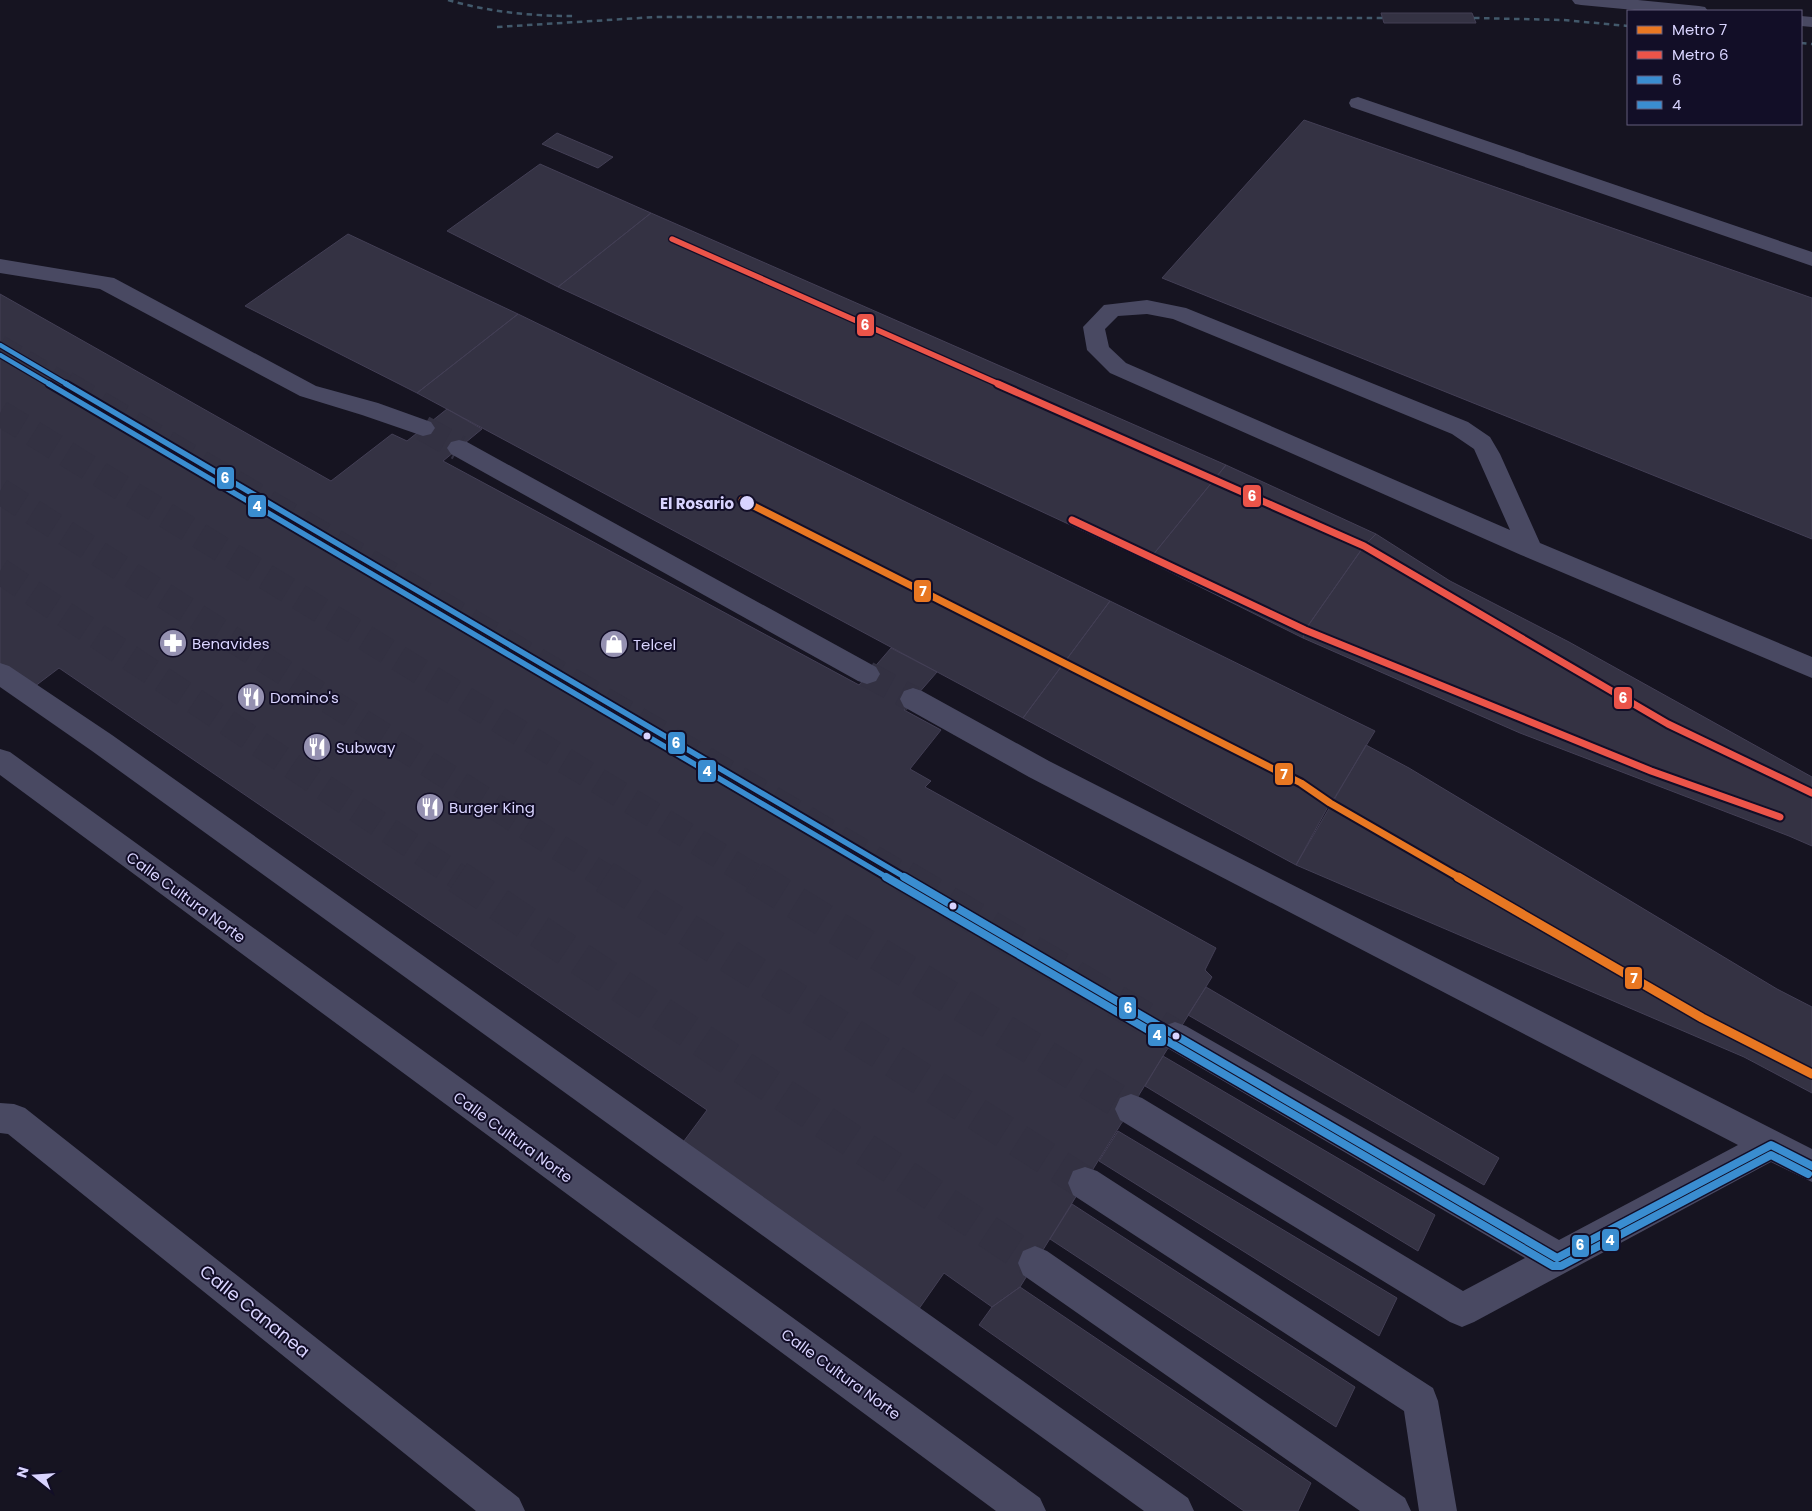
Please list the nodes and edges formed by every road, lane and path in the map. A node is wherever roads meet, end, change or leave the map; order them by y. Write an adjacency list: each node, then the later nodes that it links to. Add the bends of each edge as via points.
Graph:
1 (1581, 0): 2 (street)
2 (1688, 10)
3 (1358, 103): 4 (street)
4 (1812, 259)
5 (0, 266): 6 (street, via 106,283 308,391)
6 (423, 428)
7 (459, 448): 11 (street)
8 (1530, 549): 8 (street, via 1118,368 1098,350 1094,327 1112,310 1147,307 1178,312 1460,428 1482,443 1492,460); 9 (street)
9 (1812, 668)
10 (0, 673): 24 (street)
11 (867, 674)
12 (913, 699): 17 (street, via 1039,770)
13 (0, 760): 23 (street, Calle Cultura Norte)
14 (1175, 1036): 20 (street)
15 (1131, 1109): 20 (street, via 1462,1310)
16 (0, 1118): 22 (street, Calle Cananea, via 14,1119)
17 (1771, 1144): 18 (street); 20 (street)
18 (1812, 1166)
19 (1085, 1183): 26 (street, via 1420,1401)
20 (1557, 1258)
21 (1035, 1263): 25 (street)
22 (506, 1511)
23 (1027, 1511)
24 (1174, 1511)
25 (1392, 1511)
26 (1438, 1511)

